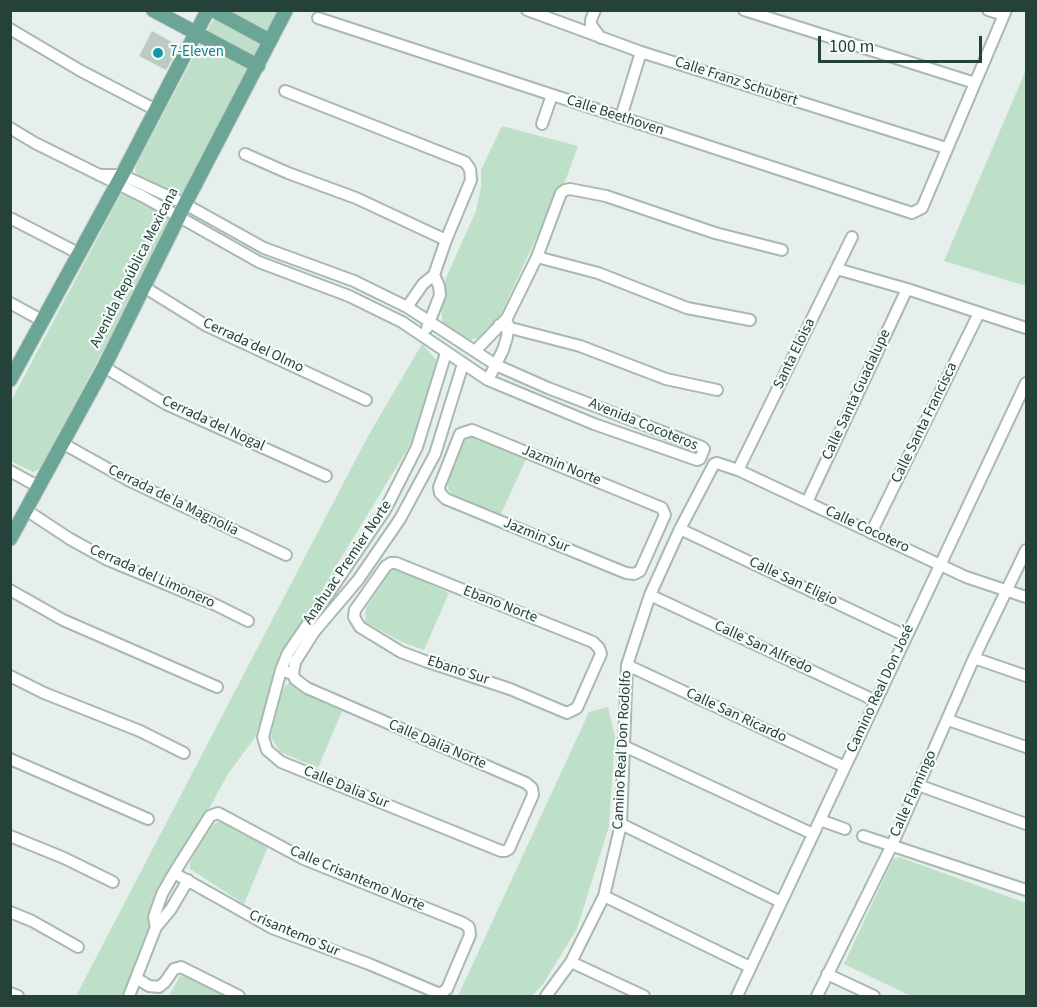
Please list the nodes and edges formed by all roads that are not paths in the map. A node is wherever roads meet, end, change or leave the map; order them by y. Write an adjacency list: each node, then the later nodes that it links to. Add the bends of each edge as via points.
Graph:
1 (153, 10): 12 (main road)
2 (208, 10): 12 (main road)
3 (213, 10): 14 (main road)
4 (286, 10): 14 (main road, Avenida República Mexicana)
5 (527, 10): 13 (street, Calle Franz Schubert)
6 (595, 10): 13 (street, via 591,24)
7 (744, 10): 17 (street)
8 (988, 10): 9 (street)
9 (1005, 13): 17 (street)
10 (318, 18): 19 (street, Calle Beethoven)
11 (10, 29): 20 (street, via 81,72)
12 (196, 34): 16 (main road); 20 (main road)
13 (602, 38): 15 (street, Calle Franz Schubert)
14 (270, 41): 16 (main road, Avenida República Mexicana)
15 (641, 52): 21 (street); 24 (street, Calle Franz Schubert)
16 (258, 66): 27 (main road, Avenida República Mexicana)
17 (975, 83): 24 (street)
18 (285, 91): 30 (street, via 465,162 471,180)
19 (552, 95): 21 (street, Calle Beethoven); 22 (street)
20 (156, 110): 26 (main road)
21 (621, 117): 24 (street, Calle Beethoven, via 912,213 922,208)
22 (542, 124)
23 (10, 128): 26 (street, via 99,175)
24 (946, 148)
25 (245, 154): 30 (street, via 356,198)
26 (119, 180): 27 (street); 32 (main road)
27 (182, 210): 36 (main road, Avenida República Mexicana); 39 (street, Avenida Cocoteros); 46 (street, Avenida Cocoteros, via 259,262 349,297)
28 (10, 218): 32 (street)
29 (852, 237): 34 (street, Santa Eloisa)
30 (446, 240): 35 (street)
31 (782, 250): 33 (street, via 715,233 606,196 570,189 561,193)
32 (80, 254): 42 (main road)
33 (537, 257): 41 (street, via 598,273 687,308); 44 (street)
34 (837, 269): 37 (street); 62 (street, Santa Eloisa)
35 (434, 275): 39 (street); 43 (street, via 440,295)
36 (144, 287): 51 (main road, Avenida República Mexicana); 56 (street, Cerrada del Olmo, via 207,326)
37 (907, 289): 40 (street); 66 (street, Calle Santa Guadalupe)
38 (10, 303): 42 (street)
39 (407, 307): 43 (street, Avenida Cocoteros)
40 (979, 313): 45 (street); 69 (street, Calle Santa Francisca)
41 (750, 320)
42 (43, 321): 52 (main road)
43 (430, 321): 46 (street); 47 (street, Avenida Cocoteros)
44 (505, 324): 47 (street); 50 (street, via 503,350); 55 (street, via 580,346 666,379)
45 (1026, 328)
46 (423, 335): 48 (street, Avenida Cocoteros)
47 (474, 351): 50 (street, Avenida Cocoteros)
48 (446, 353): 49 (street, Avenida Cocoteros); 58 (street, Anahuac Premier Norte)
49 (463, 364): 53 (street, Avenida Cocoteros); 59 (street, Anahuac Premier Norte)
50 (496, 365): 53 (street); 53 (street, Avenida Cocoteros, via 704,450 697,460 594,424)
51 (104, 367): 57 (main road, Avenida República Mexicana); 64 (street, Cerrada del Nogal, via 166,404)
52 (10, 380)
53 (488, 380)
54 (1026, 383): 74 (street, Camino Real Don José)
55 (717, 390)
56 (366, 400)
57 (62, 443): 65 (main road, Avenida República Mexicana); 73 (street, Cerrada de la Magnolia, via 128,480)
58 (417, 447): 59 (street); 75 (street, Anahuac Premier Norte, via 385,510)
59 (435, 454): 60 (street); 76 (street, Anahuac Premier Norte, via 399,519)
60 (448, 461): 71 (street, Jazmin Sur, via 439,487 446,499 626,573 640,570); 71 (street, Jazmin Norte, via 460,434 472,430 656,504 665,516)
61 (711, 467): 62 (street, Calle Cocotero, via 717,463); 68 (street, Camino Real Don Rodolfo)
62 (738, 470): 66 (street, Calle Cocotero)
63 (10, 471): 65 (street)
64 (326, 476)
65 (39, 487): 67 (main road, Avenida República Mexicana)
66 (807, 502): 69 (street, Calle Cocotero)
67 (26, 510): 70 (main road, Avenida República Mexicana); 82 (street, Cerrada del Limonero, via 108,560)
68 (680, 529): 80 (street, Camino Real Don Rodolfo); 84 (street, Calle San Eligio)
69 (871, 533): 74 (street, Calle Cocotero)
70 (10, 539)
71 (652, 547)
72 (1026, 550): 79 (street, Calle Flamingo)
73 (286, 555)
74 (939, 564): 79 (street, Calle Cocotero); 84 (street, Camino Real Don José)
75 (343, 572): 76 (street); 83 (street, Anahuac Premier Norte)
76 (358, 580): 77 (street); 83 (street, Anahuac Premier Norte)
77 (371, 586): 91 (street, Ebano Norte, via 386,566 396,562 593,642 601,654); 91 (street, Ebano Sur, via 354,617 360,627 401,652 567,713 577,708)
78 (10, 590): 92 (street, via 63,620)
79 (1006, 590): 81 (street, Calle Cocotero); 85 (street, Calle Flamingo)
80 (650, 595): 86 (street, Camino Real Don Rodolfo); 93 (street, Calle San Alfredo)
81 (1026, 597)
82 (248, 621)
83 (310, 629): 87 (street, Anahuac Premier Norte, via 288,653); 88 (street, Anahuac Premier Norte)
84 (906, 636): 93 (street, Camino Real Don José)
85 (974, 658): 90 (street); 94 (street, Calle Flamingo)
86 (627, 666): 95 (street, Camino Real Don Rodolfo); 99 (street, Calle San Ricardo)
87 (281, 670): 88 (street, Calle Dalia Norte); 110 (street, Calle Dalia Sur, via 263,737 272,756)
88 (293, 674): 110 (street, Calle Dalia Norte, via 307,688 526,783 533,795)
89 (10, 676): 97 (street)
90 (1026, 676)
91 (588, 685)
92 (217, 687)
93 (876, 701): 99 (street, Camino Real Don José)
94 (948, 720): 96 (street); 100 (street, Calle Flamingo)
95 (624, 746): 103 (street, Camino Real Don Rodolfo); 106 (street)
96 (1026, 747)
97 (184, 753)
98 (10, 759): 101 (street)
99 (845, 767): 102 (street, Camino Real Don José)
100 (918, 785): 104 (street); 109 (street, Calle Flamingo)
101 (148, 819)
102 (820, 819): 105 (street); 106 (street, Camino Real Don José)
103 (621, 824): 115 (street, Camino Real Don Rodolfo); 116 (street)
104 (1026, 824)
105 (845, 830)
106 (813, 834): 116 (street, Camino Real Don José)
107 (10, 836): 113 (street)
108 (863, 836): 109 (street)
109 (892, 845): 114 (street); 123 (street, Calle Flamingo)
110 (506, 851)
111 (174, 873): 112 (street, Crisantemo Sur); 118 (street, via 158,905); 120 (street, Calle Crisantemo Norte, via 210,816 221,813 304,859 467,924 470,935)
112 (188, 880): 118 (street); 120 (street, Crisantemo Sur, via 272,928 437,993 447,989)
113 (113, 882)
114 (1026, 890)
115 (604, 896): 121 (street, Camino Real Don Rodolfo); 122 (street)
116 (781, 902): 122 (street, Camino Real Don José)
117 (10, 912): 119 (street)
118 (156, 927): 124 (street)
119 (78, 947)
120 (461, 959)
121 (571, 962): 129 (street, Camino Real Don Rodolfo); 130 (street)
122 (750, 967): 131 (street, Camino Real Don José)
123 (828, 974): 132 (street, Calle Flamingo); 133 (street)
124 (136, 978): 127 (street); 128 (street, via 159,987 174,969 181,967)
125 (10, 993): 126 (street)
126 (18, 996)
127 (129, 996)
128 (239, 996)
129 (546, 996)
130 (644, 996)
131 (737, 996)
132 (817, 996)
133 (874, 996)

